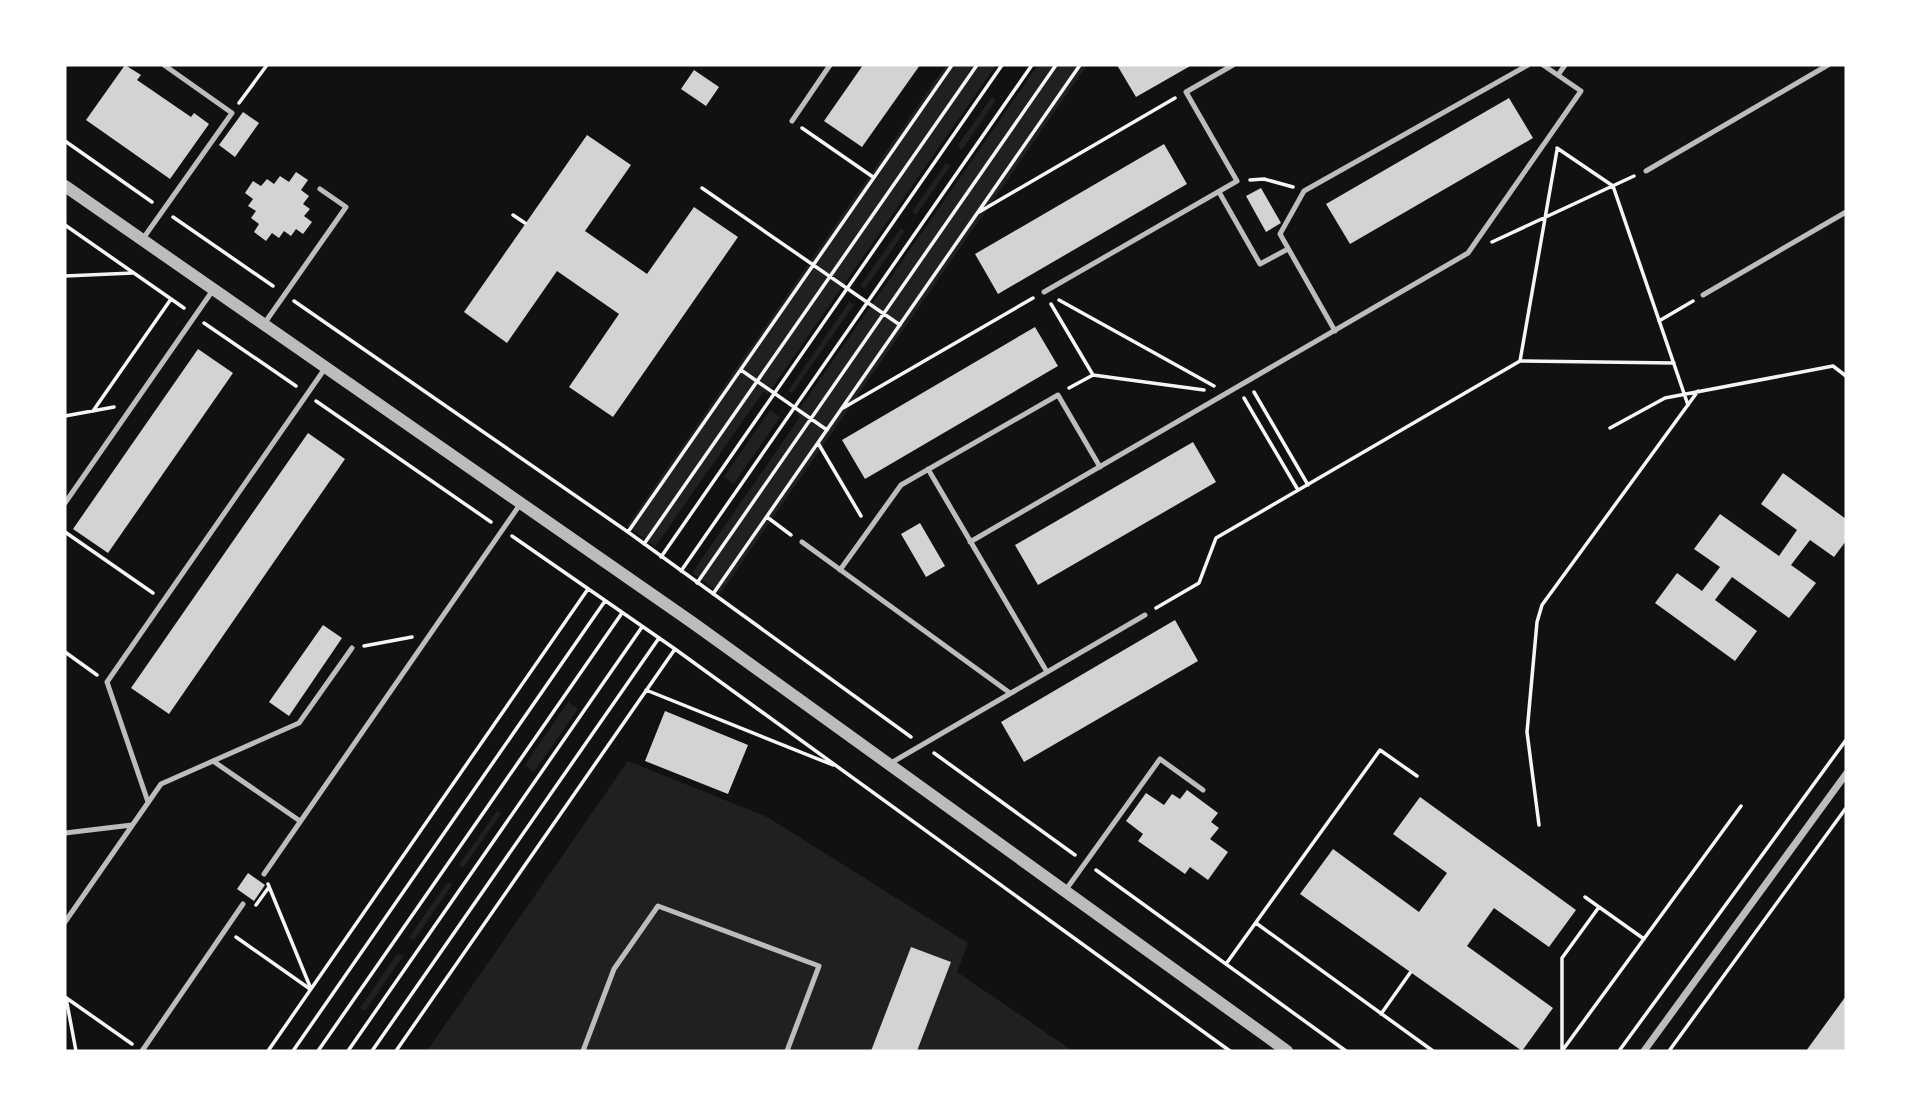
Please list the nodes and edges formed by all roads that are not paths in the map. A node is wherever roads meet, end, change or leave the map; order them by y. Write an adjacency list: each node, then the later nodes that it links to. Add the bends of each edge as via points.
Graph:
1 (164, 65): 15 (lane, via 232,113)
2 (831, 65): 9 (lane)
3 (1233, 65): 13 (lane, via 1186,92 1237,181)
4 (1528, 65): 16 (lane, via 1304,191 1280,234)
5 (1544, 65): 8 (lane)
6 (1565, 65): 8 (lane)
7 (1828, 65): 10 (lane)
8 (1558, 75): 21 (lane, via 1581,91 1468,253)
9 (792, 121)
10 (1646, 171)
11 (65, 186): 15 (street)
12 (320, 188): 20 (lane, via 346,207)
13 (1219, 192): 16 (lane, via 1260,264); 18 (lane)
14 (1846, 212): 19 (lane)
15 (142, 240): 17 (street)
16 (1288, 248): 21 (lane)
17 (213, 289): 20 (street); 25 (lane)
18 (1044, 292)
19 (1703, 295)
20 (264, 324): 22 (street)
21 (1335, 331): 23 (lane)
22 (326, 367): 26 (street); 38 (lane, via 107,682)
23 (1100, 467): 24 (lane, via 1058,395); 28 (lane)
24 (928, 469): 28 (lane); 29 (lane, via 901,485)
25 (65, 503)
26 (521, 503): 35 (street); 39 (lane)
27 (802, 542): 29 (lane)
28 (970, 542): 32 (lane)
29 (840, 570): 33 (lane)
30 (1145, 615): 32 (lane)
31 (352, 648): 34 (lane, via 299,723)
32 (1047, 672): 33 (lane)
33 (1010, 693): 35 (lane)
34 (213, 761): 38 (lane, via 161,784); 39 (lane)
35 (889, 764): 43 (street)
36 (1846, 774): 50 (street)
37 (1203, 790): 43 (lane, via 1160,759)
38 (148, 802): 40 (lane)
39 (300, 821): 42 (lane)
40 (132, 825): 41 (lane); 45 (lane)
41 (65, 833)
42 (264, 874)
43 (1065, 891): 49 (street)
44 (243, 904): 46 (lane)
45 (65, 922)
46 (142, 1051)
47 (583, 1051): 48 (lane, via 614,969 658,905 819,967)
48 (787, 1051)
49 (1287, 1051)
50 (1644, 1051)

